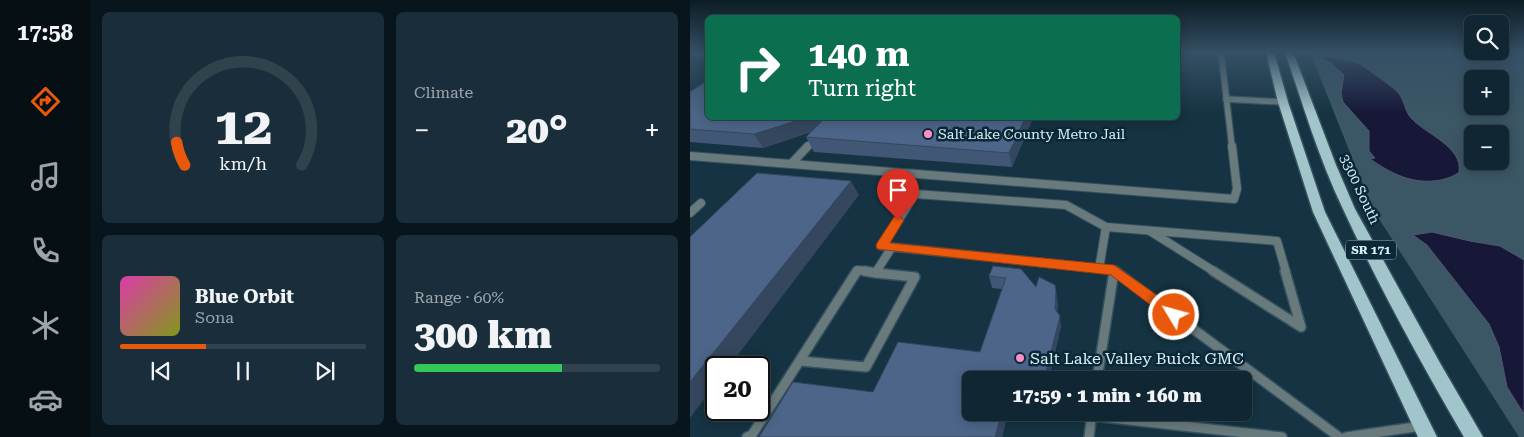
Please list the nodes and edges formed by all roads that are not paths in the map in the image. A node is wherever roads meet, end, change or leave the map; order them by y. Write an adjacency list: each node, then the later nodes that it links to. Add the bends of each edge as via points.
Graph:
1 (1223, 72): 4 (lane)
2 (1275, 72): 5 (main road, SR 171)
3 (1296, 72): 27 (main road, 3300 South / SR 171, via 1330,165 1350,209 1434,369)
4 (1226, 99): 5 (lane); 8 (lane, via 1237,189 1234,199)
5 (1283, 102): 21 (main road, SR 171, via 1319,212)
6 (822, 132): 8 (lane)
7 (690, 156): 8 (lane)
8 (790, 164)
9 (701, 203): 10 (lane)
10 (690, 213)
11 (1106, 227): 12 (lane); 13 (lane, via 1066,205 915,194 882,246); 14 (lane)
12 (1150, 231): 12 (lane, via 1277,241 1301,327 1217,274)
13 (892, 247): 14 (lane); 16 (lane)
14 (1098, 269): 15 (lane)
15 (1114, 270): 18 (lane); 25 (lane)
16 (876, 273): 17 (lane, via 858,270); 17 (lane, via 915,276 866,367)
17 (800, 361): 22 (lane, via 752,435)
18 (1098, 371)
19 (1091, 421): 23 (lane)
20 (1150, 421): 24 (lane)
21 (1425, 432): 26 (lane)
22 (747, 437)
23 (1089, 437)
24 (1282, 437)
25 (1339, 437)
26 (1346, 437)
27 (1474, 437)

